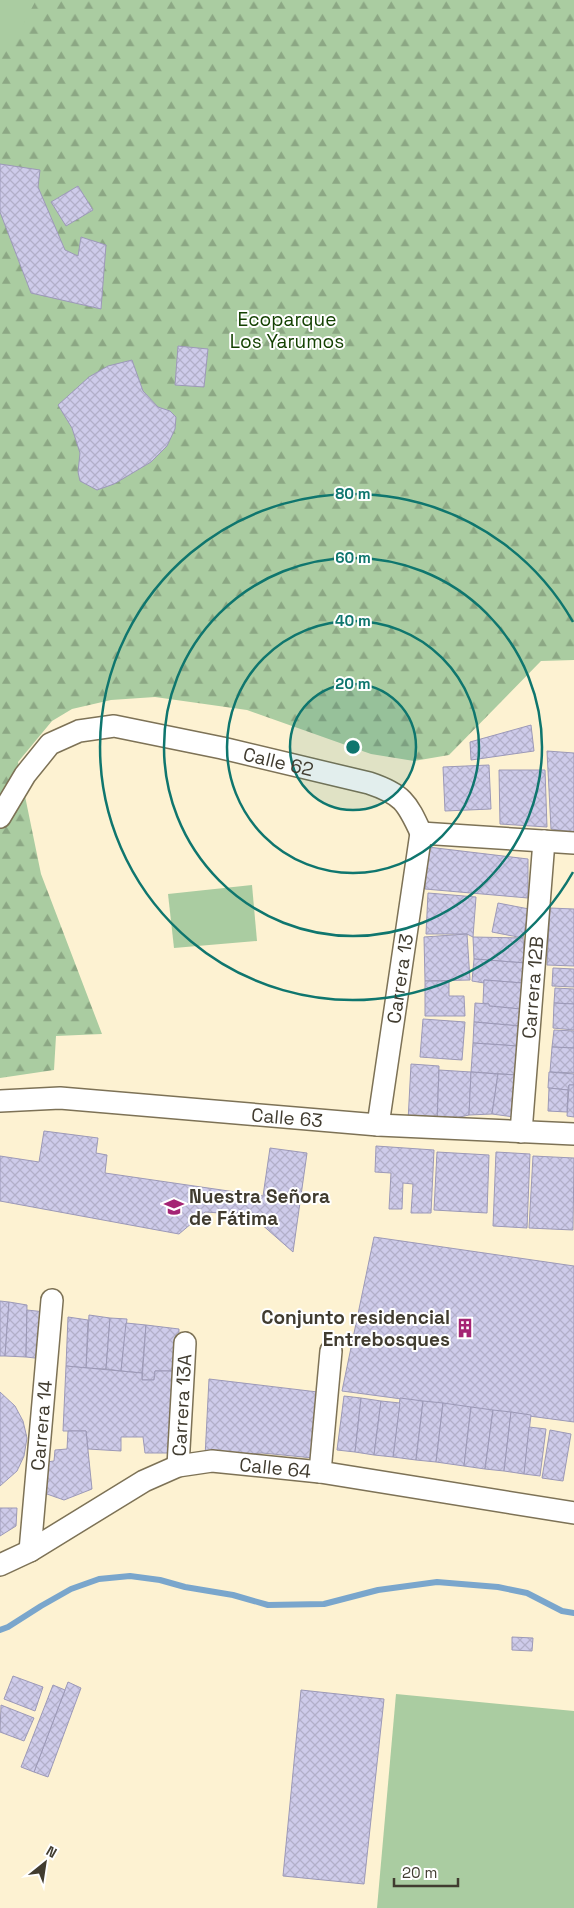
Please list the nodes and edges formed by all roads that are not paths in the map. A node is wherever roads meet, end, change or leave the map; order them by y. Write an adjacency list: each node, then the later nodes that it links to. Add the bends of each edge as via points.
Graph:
1 (0, 817): 2 (street, Calle 62, via 25,775 50,744 79,731 114,726 222,748 391,790 409,808)
2 (421, 833): 3 (street); 6 (street, Carrera 13)
3 (544, 841): 4 (street); 7 (street, Carrera 12B)
4 (574, 843)
5 (0, 1102): 6 (street, Calle 63, via 60,1098)
6 (378, 1125): 7 (street, Calle 63)
7 (521, 1132): 8 (street, Calle 63)
8 (574, 1134)
9 (52, 1300): 15 (street, Carrera 14)
10 (185, 1343): 12 (street, Carrera 13A)
11 (331, 1351): 13 (street)
12 (178, 1466): 13 (street, Calle 64, via 212,1461); 15 (street, Calle 64, via 144,1481)
13 (320, 1472): 14 (street, Calle 64)
14 (574, 1512)
15 (30, 1551): 16 (street, Calle 64)
16 (0, 1565)

